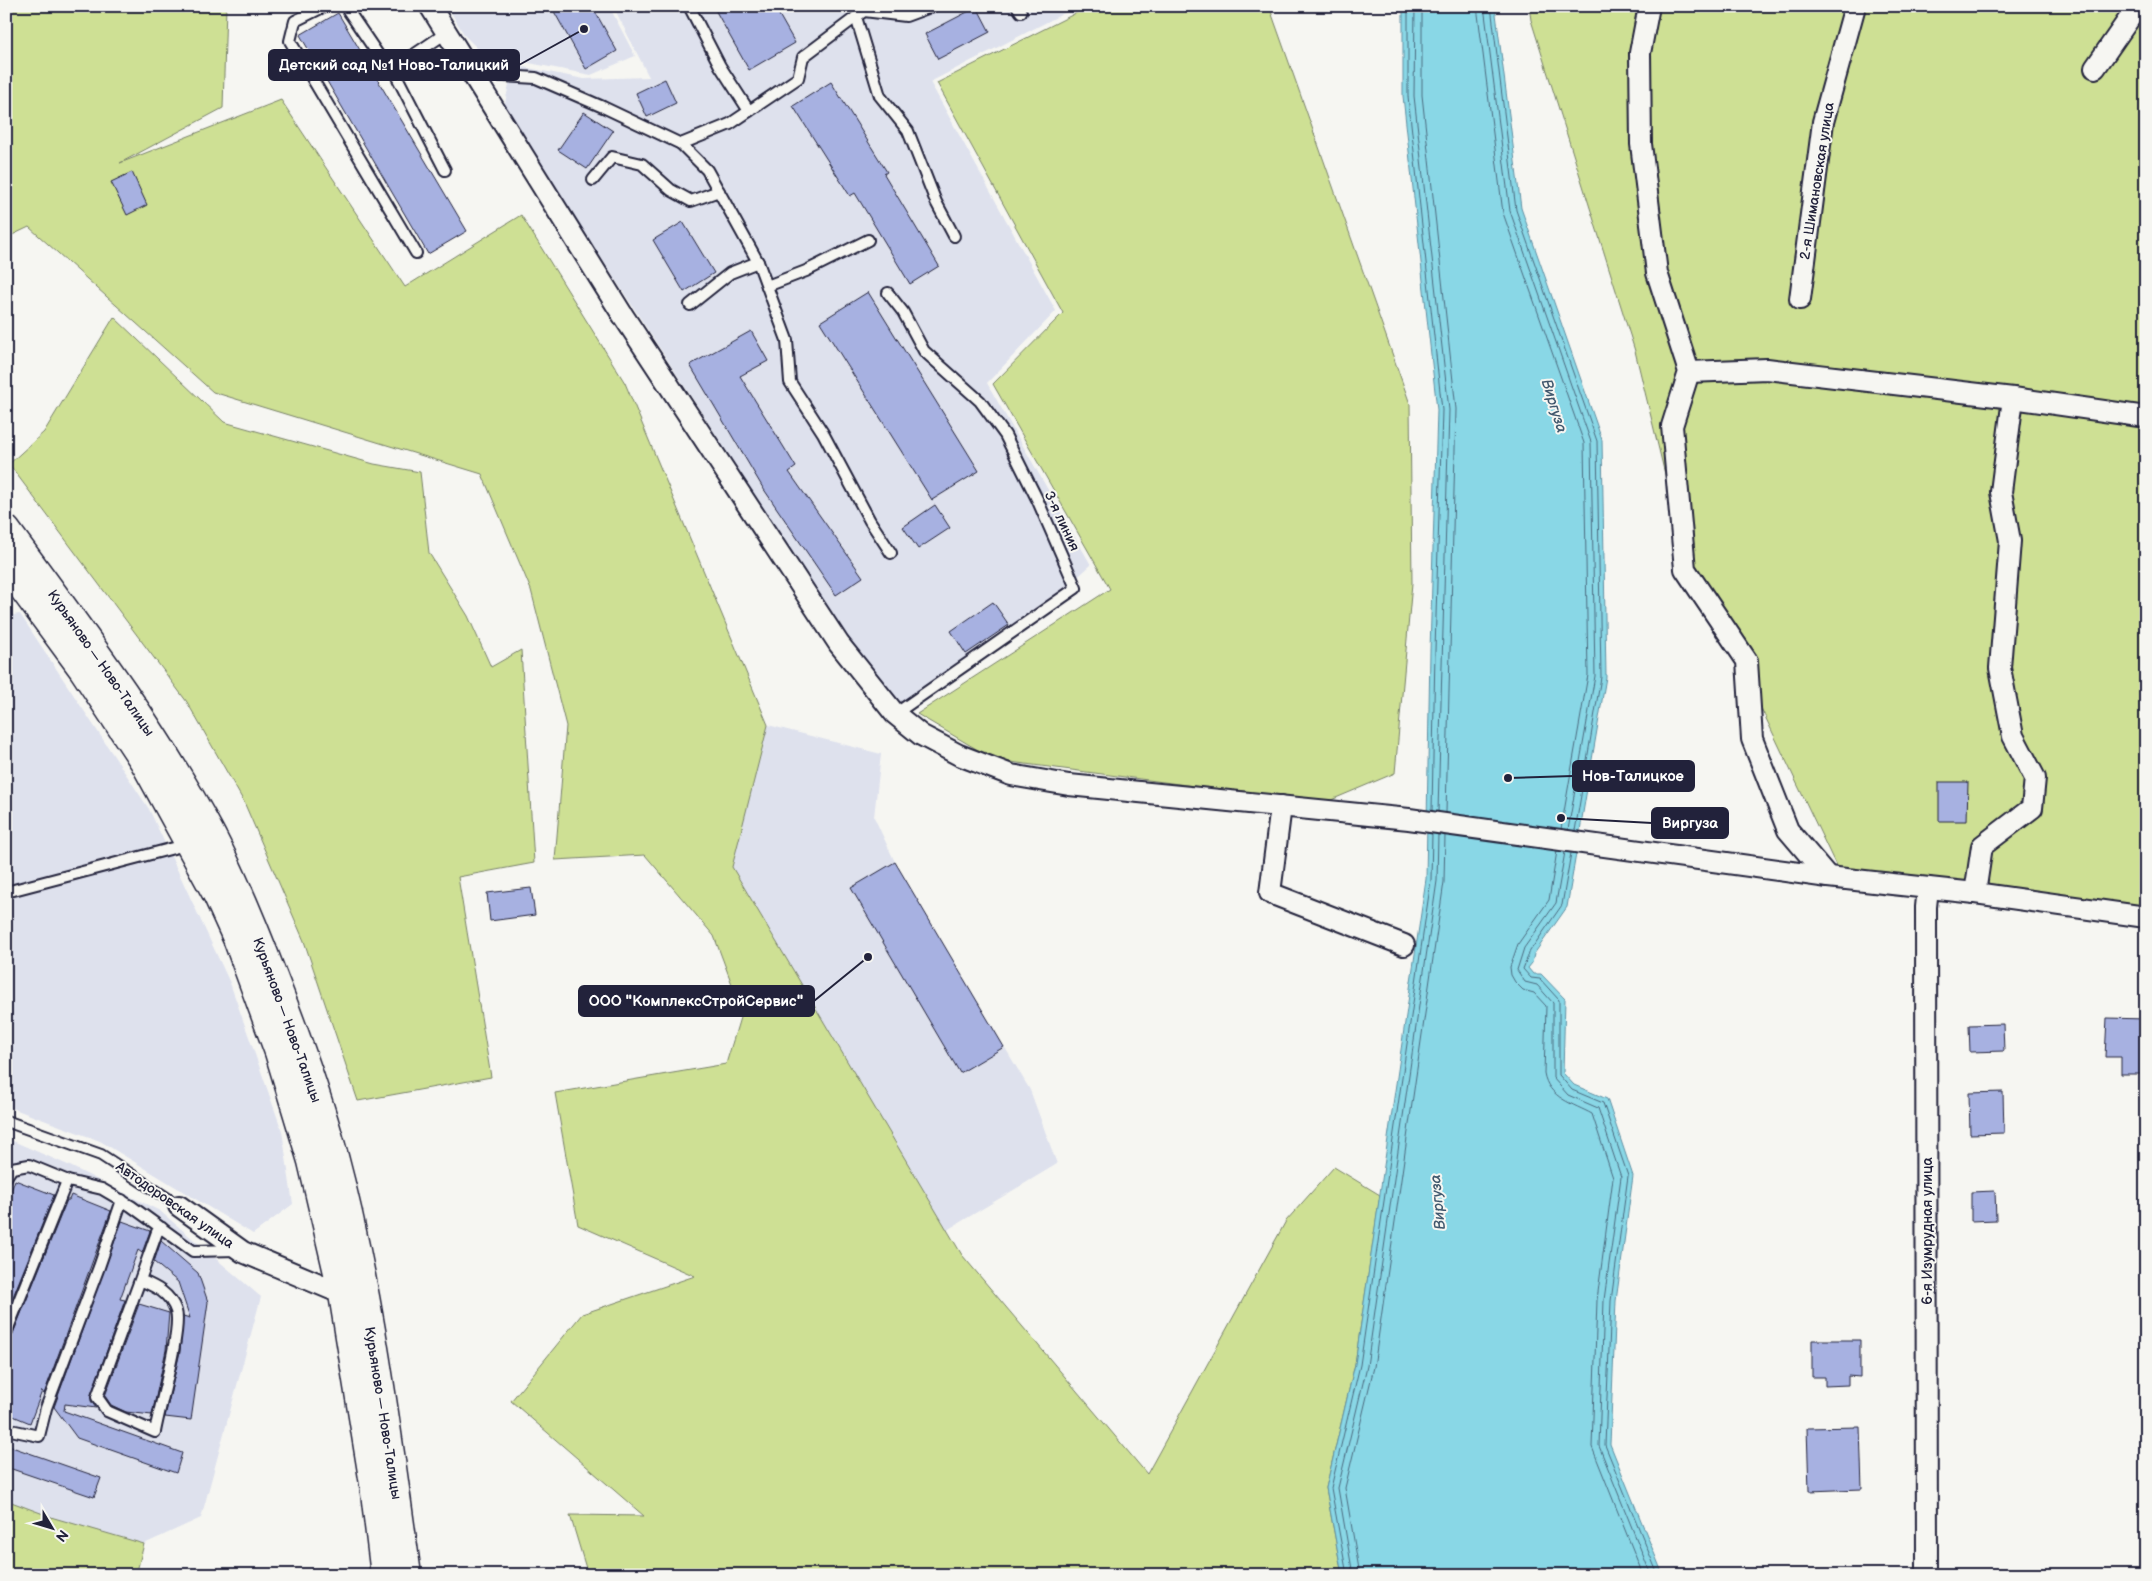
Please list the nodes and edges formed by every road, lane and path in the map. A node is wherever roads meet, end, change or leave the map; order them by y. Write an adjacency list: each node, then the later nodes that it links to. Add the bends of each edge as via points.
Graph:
1 (325, 6): 21 (lane, via 295,21 290,41)
2 (344, 6): 12 (lane, via 379,56)
3 (430, 6): 10 (street)
4 (689, 6): 14 (lane, via 720,66)
5 (933, 6): 9 (lane, via 906,16)
6 (1649, 6): 27 (street, via 1640,53 1641,144 1657,273)
7 (1855, 6): 25 (street, 2-я Шимановская улица, via 1823,122)
8 (2138, 6): 11 (street)
9 (860, 12): 14 (lane, via 803,56 798,78); 19 (lane, via 880,96 908,131 936,202)
10 (446, 33): 12 (lane); 13 (street)
11 (2095, 68)
12 (393, 69): 16 (lane)
13 (471, 74): 15 (lane, via 536,78); 33 (street, via 622,314 839,644)
14 (749, 111): 15 (lane, via 730,124)
15 (681, 144): 18 (lane, via 707,170)
16 (445, 170)
17 (593, 180): 18 (lane, via 612,157 642,164 671,190 691,201)
18 (719, 191): 22 (lane)
19 (954, 236)
20 (868, 240): 23 (lane, via 806,271)
21 (416, 253)
22 (758, 262): 23 (lane); 26 (lane, via 730,273)
23 (767, 286): 31 (lane, via 787,340 790,382 823,433 870,521)
24 (888, 293): 33 (lane, 3-я линия, via 903,312 924,351 980,401 1005,435 1076,588)
25 (1800, 298)
26 (690, 305)
27 (1689, 372): 28 (street, via 1767,369); 36 (street, via 1672,426 1685,569 1747,661 1752,739 1788,830)
28 (2013, 398): 29 (street); 39 (street, via 2001,492 2010,541 2000,668 2013,736 2035,778 2032,808 1982,846)
29 (2146, 417)
30 (6, 530): 54 (main road, Курьяново — Ново-Талицы, via 98,655 162,751 210,834 257,934 298,1041 332,1152 364,1290)
31 (892, 552)
32 (6, 565): 35 (main road, Курьяново — Ново-Талицы, via 83,669 144,760)
33 (895, 714): 34 (street, via 921,735 958,755 1011,775 1070,785)
34 (1281, 806): 36 (street, via 1408,819); 41 (street, via 1270,893)
35 (190, 844): 38 (lane); 50 (main road, Курьяново — Ново-Талицы, via 237,938 279,1052 312,1161)
36 (1828, 878): 37 (street)
37 (1928, 888): 39 (street); 55 (street, 6-я Изумрудная улица)
38 (6, 892)
39 (1975, 893): 40 (street)
40 (2146, 917)
41 (1404, 945)
42 (6, 1121): 46 (lane, Автодоровская улица, via 101,1154)
43 (6, 1177): 44 (lane, via 12,1168 30,1165)
44 (67, 1181): 45 (lane, via 102,1189); 51 (lane)
45 (122, 1200): 47 (lane); 52 (lane, via 46,1408 39,1436)
46 (179, 1206): 48 (street, Автодоровская улица)
47 (162, 1228): 48 (lane, via 193,1251); 49 (lane, via 157,1232)
48 (241, 1250): 50 (street, Автодоровская улица)
49 (140, 1280): 49 (lane, via 163,1290 176,1312 175,1339 154,1432 107,1411 97,1397)
50 (343, 1294): 53 (main road, Курьяново — Ново-Талицы)
51 (6, 1333)
52 (6, 1429)
53 (386, 1575)
54 (407, 1575)
55 (1927, 1575)

